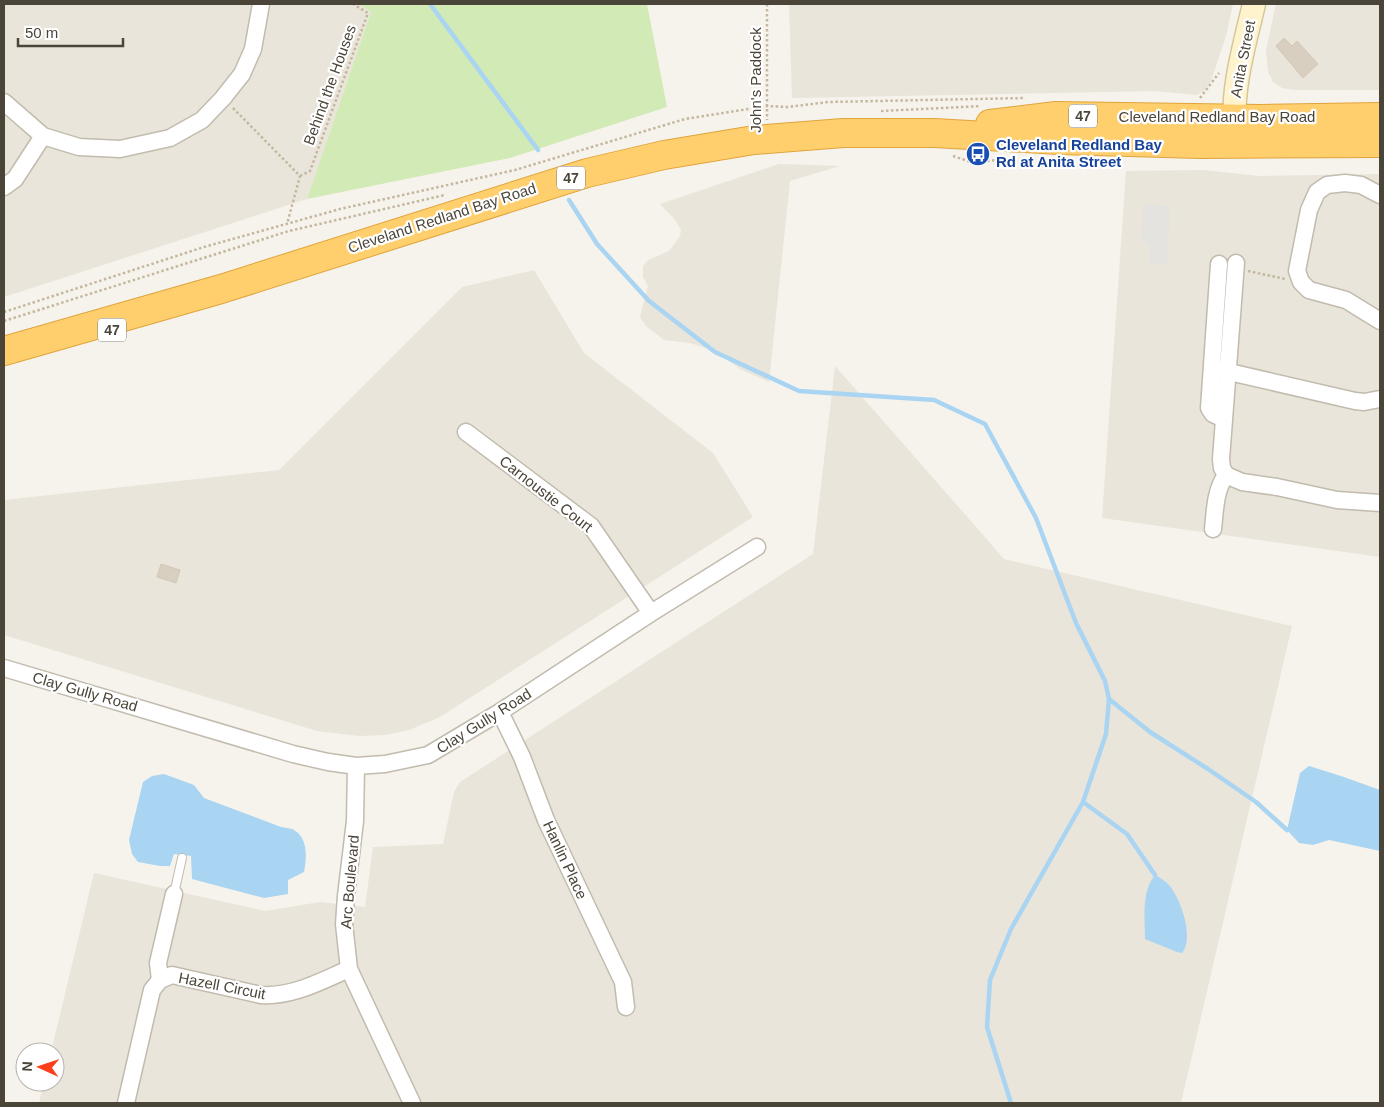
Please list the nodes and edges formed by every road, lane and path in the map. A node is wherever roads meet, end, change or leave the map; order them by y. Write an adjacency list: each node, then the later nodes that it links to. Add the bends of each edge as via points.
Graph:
1 (261, 4): 5 (street, via 253,48 242,74)
2 (352, 4): 14 (path, Behind the Houses, via 368,13 310,171)
3 (767, 4): 11 (path, John's Paddock)
4 (1254, 4): 8 (street, Anita Street, via 1238,74)
5 (223, 98): 10 (street, via 202,120 170,138 120,149 79,147); 14 (path)
6 (4, 102): 10 (street)
7 (1380, 117): 8 (highway, Cleveland Redland Bay Road / 47)
8 (1234, 118): 9 (highway, Cleveland Redland Bay Road / 47, via 1056,116); 13 (street, Anita Street)
9 (934, 133): 11 (highway, Cleveland Redland Bay Road / 47, via 843,133); 13 (highway, Cleveland Redland Bay Road / 47)
10 (43, 136): 15 (street, via 14,179)
11 (767, 139): 22 (highway, Cleveland Redland Bay Road / 47, via 587,173)
12 (1380, 143): 13 (highway, Cleveland Redland Bay Road / 47)
13 (1236, 145)
14 (300, 176): 18 (path)
15 (4, 188)
16 (449, 194): 23 (path, via 289,231)
17 (1380, 195): 21 (street, via 1361,185 1345,183 1327,185 1317,192 1310,210)
18 (287, 224)
19 (1219, 264): 26 (street)
20 (1236, 266): 21 (path, via 1287,280); 28 (street)
21 (1298, 277): 24 (street, via 1308,290 1346,300)
22 (221, 289): 25 (highway, Cleveland Redland Bay Road / 47); 27 (highway, Cleveland Redland Bay Road / 47)
23 (4, 321)
24 (1380, 321)
25 (4, 351)
26 (1212, 368): 28 (street); 30 (street, via 1209,408)
27 (4, 370)
28 (1228, 371): 29 (street, via 1355,401); 30 (street)
29 (1380, 399)
30 (1224, 419): 32 (street, via 1221,459)
31 (466, 432): 36 (street, Carnoustie Court, via 591,526)
32 (1226, 475): 33 (street, via 1242,482 1337,500); 34 (street, via 1218,490)
33 (1380, 503)
34 (1212, 529)
35 (757, 547): 36 (street, Clay Gully Road)
36 (651, 612): 38 (street, Clay Gully Road)
37 (4, 668): 39 (street, Clay Gully Road, via 293,754)
38 (500, 712): 39 (street, Clay Gully Road, via 428,755); 44 (street, Hanlin Place, via 522,757 546,820 622,982)
39 (356, 766): 42 (street, Arc Boulevard, via 355,821 344,924)
40 (182, 858): 41 (lane)
41 (174, 894): 43 (street, via 158,963)
42 (349, 969): 43 (street, Hazell Circuit, via 290,994 276,996 172,975); 46 (street, Arc Boulevard)
43 (160, 980): 45 (street, Hazell Circuit, via 152,990)
44 (626, 1007)
45 (126, 1103)
46 (412, 1103)

